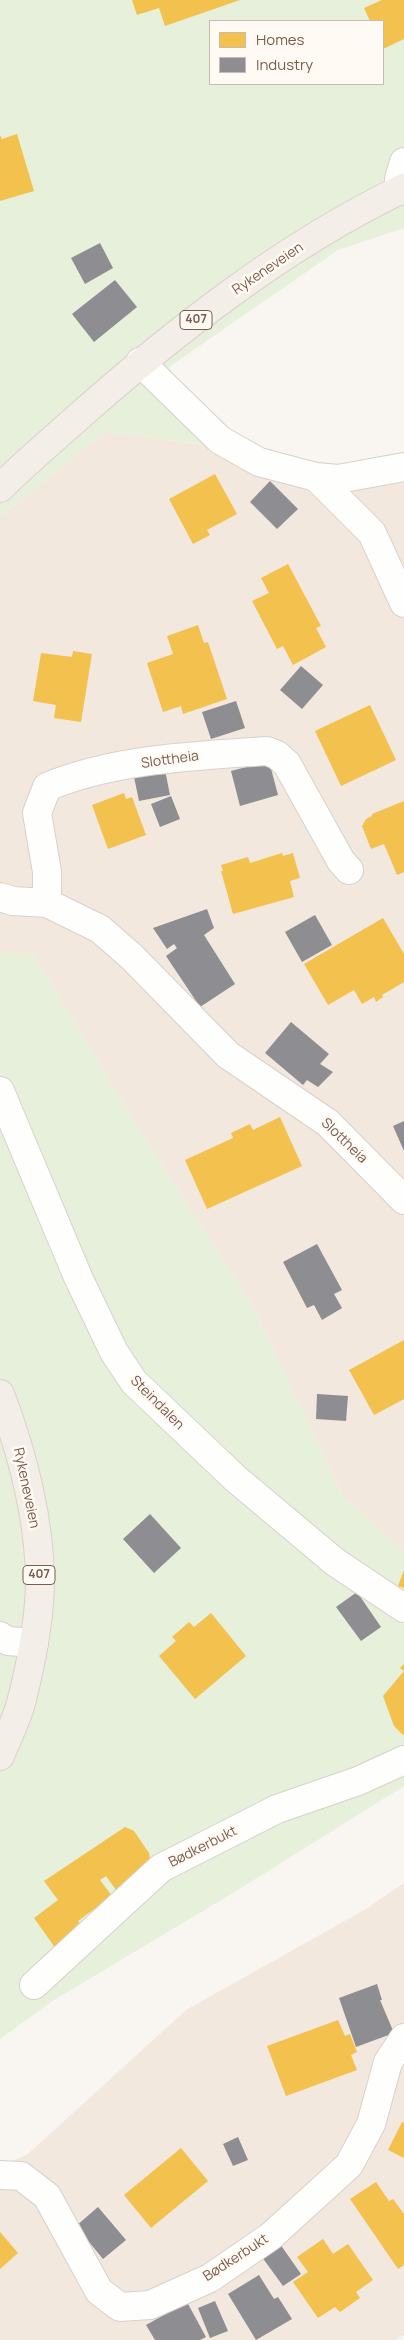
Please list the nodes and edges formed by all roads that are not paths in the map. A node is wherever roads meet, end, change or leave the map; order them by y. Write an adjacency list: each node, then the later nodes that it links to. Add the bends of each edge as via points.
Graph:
1 (404, 162): 2 (street, via 399,179)
2 (402, 190): 3 (main road, Rykeneveien / 407, via 343,221 257,276)
3 (140, 362): 5 (street, via 220,440 259,462); 6 (main road, Rykeneveien / 407)
4 (404, 467): 5 (street, via 338,479)
5 (316, 477): 7 (street, via 372,533)
6 (0, 488)
7 (404, 603)
8 (350, 870): 10 (street, Slottheia, via 287,764 277,755 266,751 179,757 74,776 47,787 37,813 47,872)
9 (0, 896): 10 (street, Slottheia, via 13,901)
10 (46, 903): 12 (street, Slottheia, via 100,929 228,1055 328,1123)
11 (0, 1091): 14 (street, Steindalen, via 78,1277 114,1352 134,1382 236,1479 320,1550)
12 (404, 1200)
13 (0, 1394): 16 (main road, Rykeneveien / 407, via 11,1422 34,1513 40,1580)
14 (404, 1608)
15 (0, 1636): 16 (street, via 8,1641)
16 (34, 1643): 17 (main road, Rykeneveien / 407, via 20,1704)
17 (0, 1756)
18 (404, 1760): 19 (street, Bødkerbukt, via 358,1781 277,1809 161,1868)
19 (34, 1985)
20 (404, 2038): 21 (street, Bødkerbukt, via 388,2062 372,2124 348,2166 271,2236 210,2278 150,2305 120,2306 99,2291 47,2196 21,2176)
21 (0, 2175)

